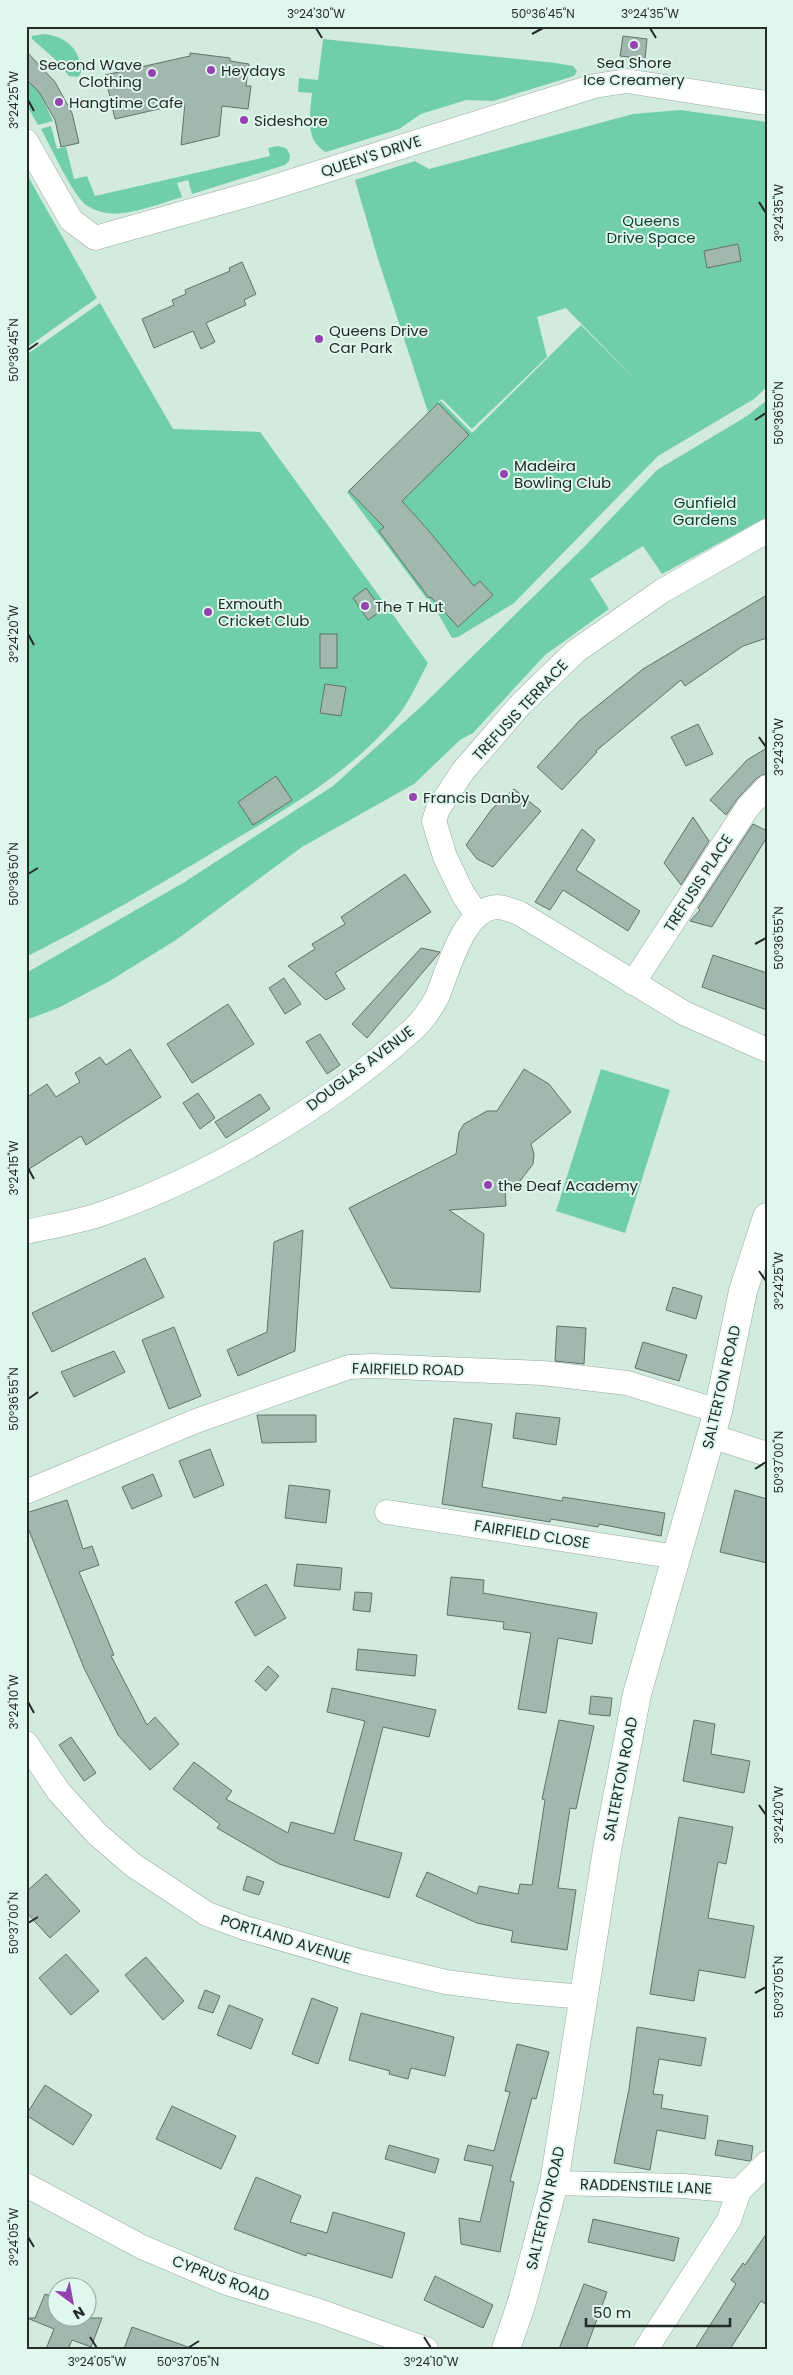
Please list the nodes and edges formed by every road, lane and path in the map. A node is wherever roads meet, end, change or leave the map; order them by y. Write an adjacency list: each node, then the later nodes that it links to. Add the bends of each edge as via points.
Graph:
1 (767, 103): 2 (street, QUEEN'S DRIVE, via 627,81 594,86 261,191 95,238 71,220)
2 (26, 141)
3 (767, 531): 5 (street, TREFUSIS TERRACE, via 662,591 576,651 521,704 463,771 445,796 434,822 445,857)
4 (767, 787): 6 (street, TREFUSIS PLACE, via 748,807)
5 (477, 915): 6 (street, via 497,907 519,913); 9 (street, DOUGLAS AVENUE, via 466,928 436,997 411,1032 333,1092 248,1146 162,1191 101,1214)
6 (633, 983): 7 (street, via 684,1013)
7 (767, 1050)
8 (767, 1217): 10 (main road, SALTERTON ROAD, via 742,1291)
9 (26, 1232)
10 (714, 1423): 11 (street, FAIRFIELD ROAD); 12 (street, FAIRFIELD ROAD, via 627,1383 552,1374 348,1367 196,1421); 14 (main road, SALTERTON ROAD)
11 (767, 1454)
12 (26, 1492)
13 (387, 1512): 14 (street, FAIRFIELD CLOSE)
14 (677, 1557): 16 (main road, SALTERTON ROAD, via 637,1694 607,1850)
15 (26, 1743): 16 (street, PORTLAND AVENUE, via 59,1792 97,1834 133,1865 207,1914 362,1962 446,1982)
16 (584, 1997): 18 (main road, SALTERTON ROAD)
17 (767, 2163): 20 (street)
18 (554, 2183): 20 (street, RADDENSTILE LANE, via 684,2186); 22 (main road, SALTERTON ROAD)
19 (26, 2185): 21 (street, CYPRUS ROAD, via 142,2247 227,2283)
20 (739, 2191): 23 (street, via 729,2220)
21 (426, 2349)
22 (506, 2349)
23 (646, 2349)

